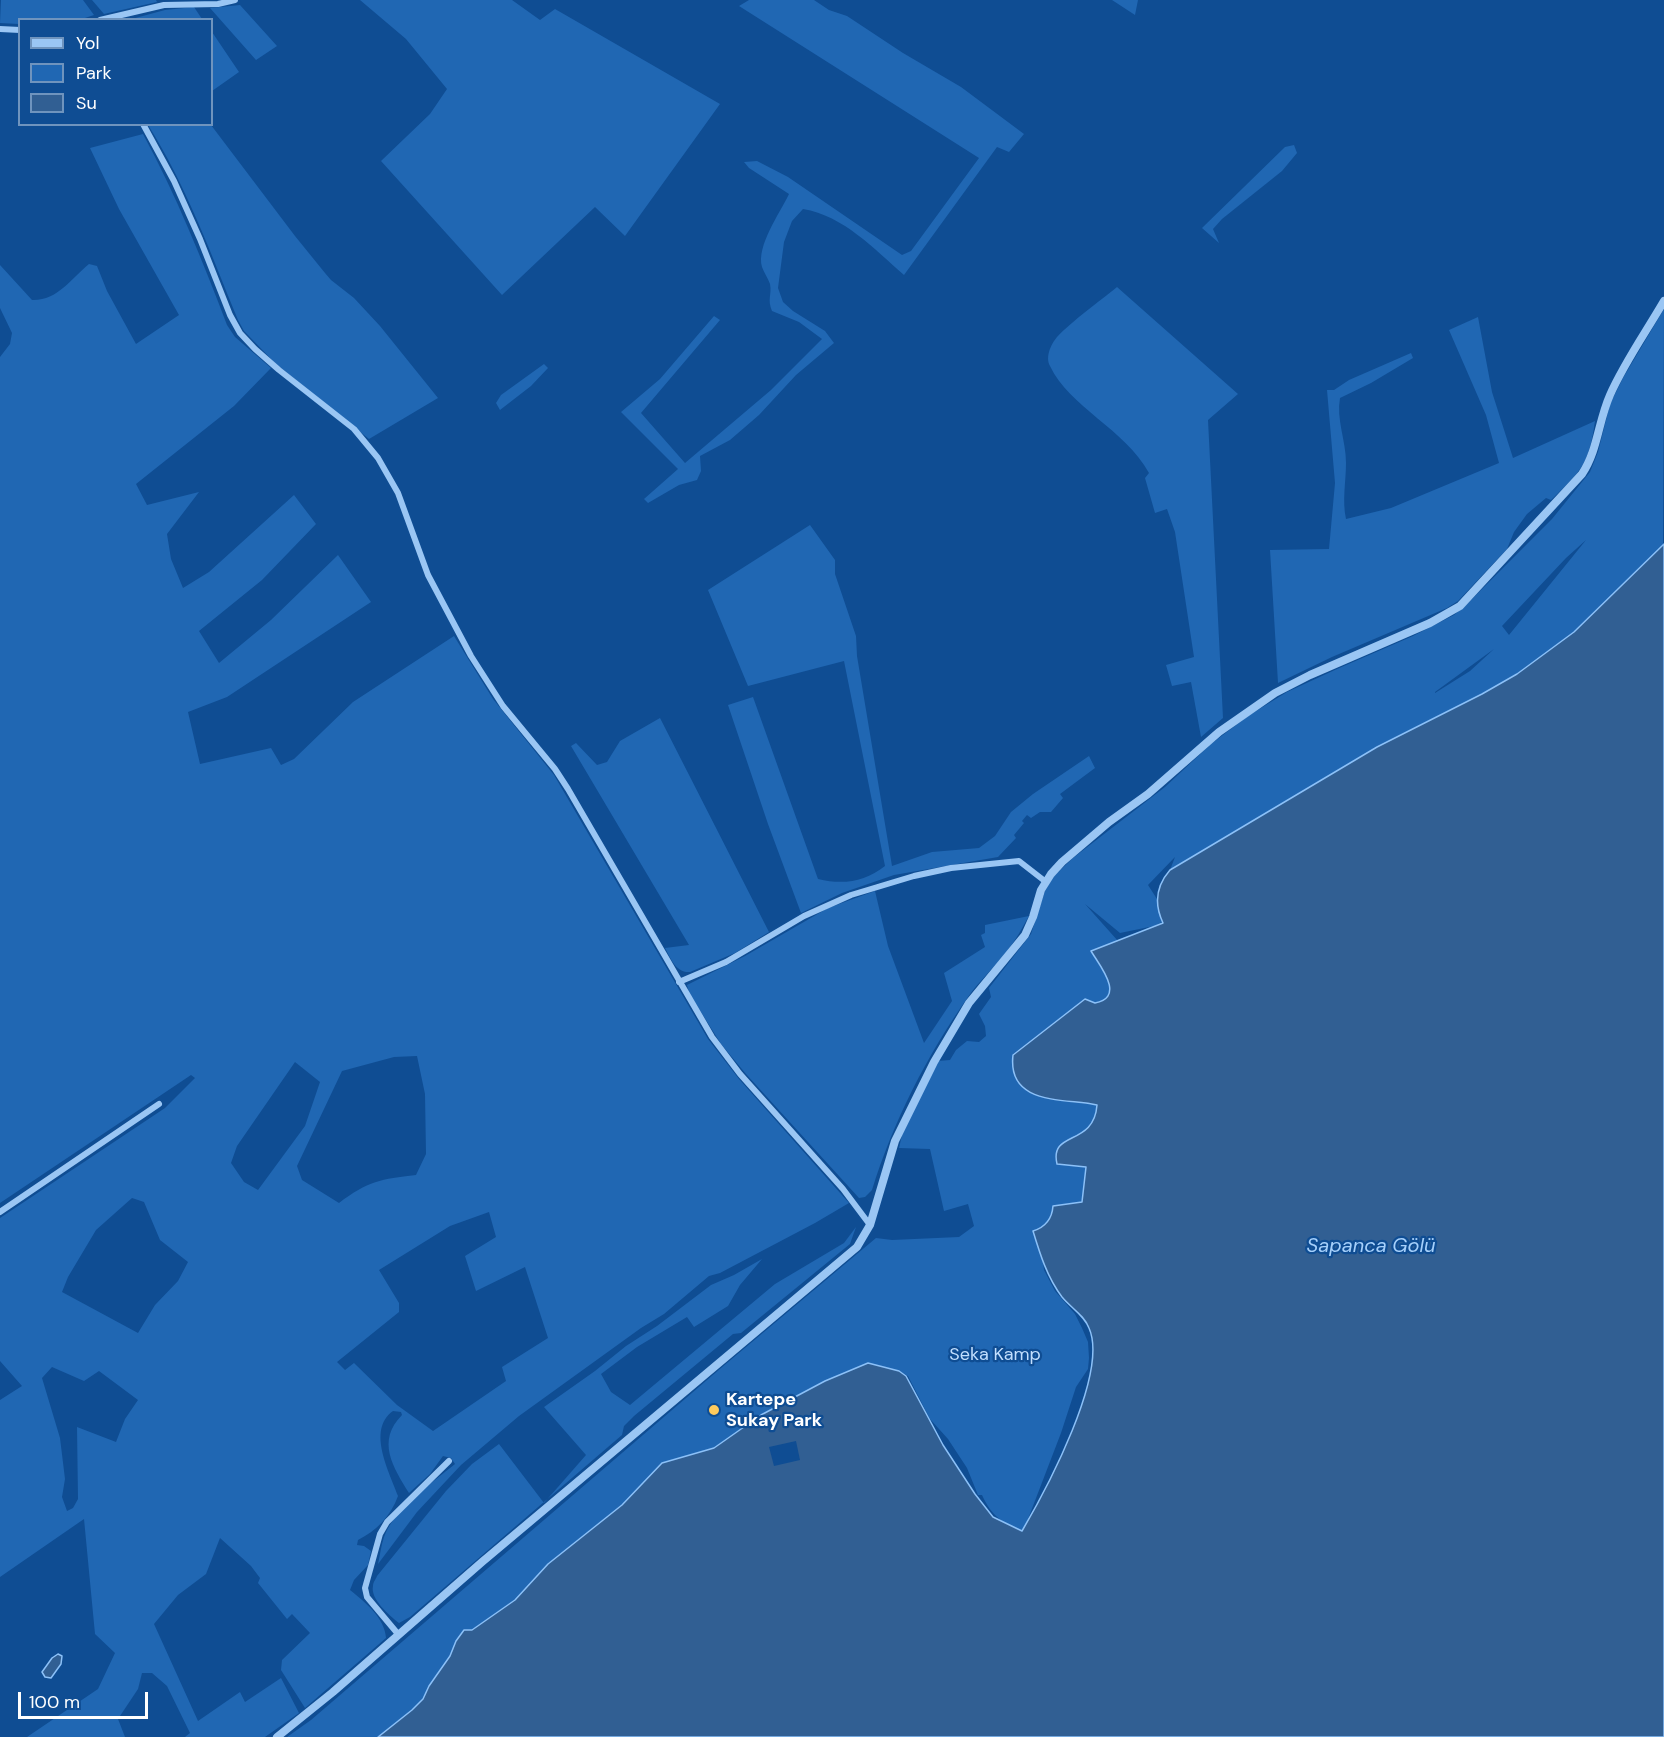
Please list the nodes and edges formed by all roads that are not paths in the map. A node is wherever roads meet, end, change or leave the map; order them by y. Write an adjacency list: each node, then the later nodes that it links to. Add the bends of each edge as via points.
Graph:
1 (235, 0): 2 (street, via 164,5)
2 (108, 18)
3 (0, 29): 4 (street)
4 (18, 30)
5 (144, 126): 8 (street, via 174,181 240,333 279,370 354,429 378,458 398,494 428,575 471,656 503,706 557,771)
6 (1664, 301): 7 (street, via 1611,393 1594,452 1582,474 1460,606 1275,693 1204,744 1148,794 1109,822 1071,854)
7 (1046, 882): 8 (street, via 1019,861 951,868 883,885 827,904 726,962); 11 (street, via 1025,935 969,1003 913,1101 888,1161)
8 (679, 982): 11 (street, via 728,1060 843,1189)
9 (159, 1104): 10 (street)
10 (0, 1212)
11 (870, 1225): 13 (street, via 857,1247)
12 (449, 1461): 13 (street, via 387,1522 380,1534 365,1588)
13 (399, 1635): 14 (street)
14 (277, 1737)

